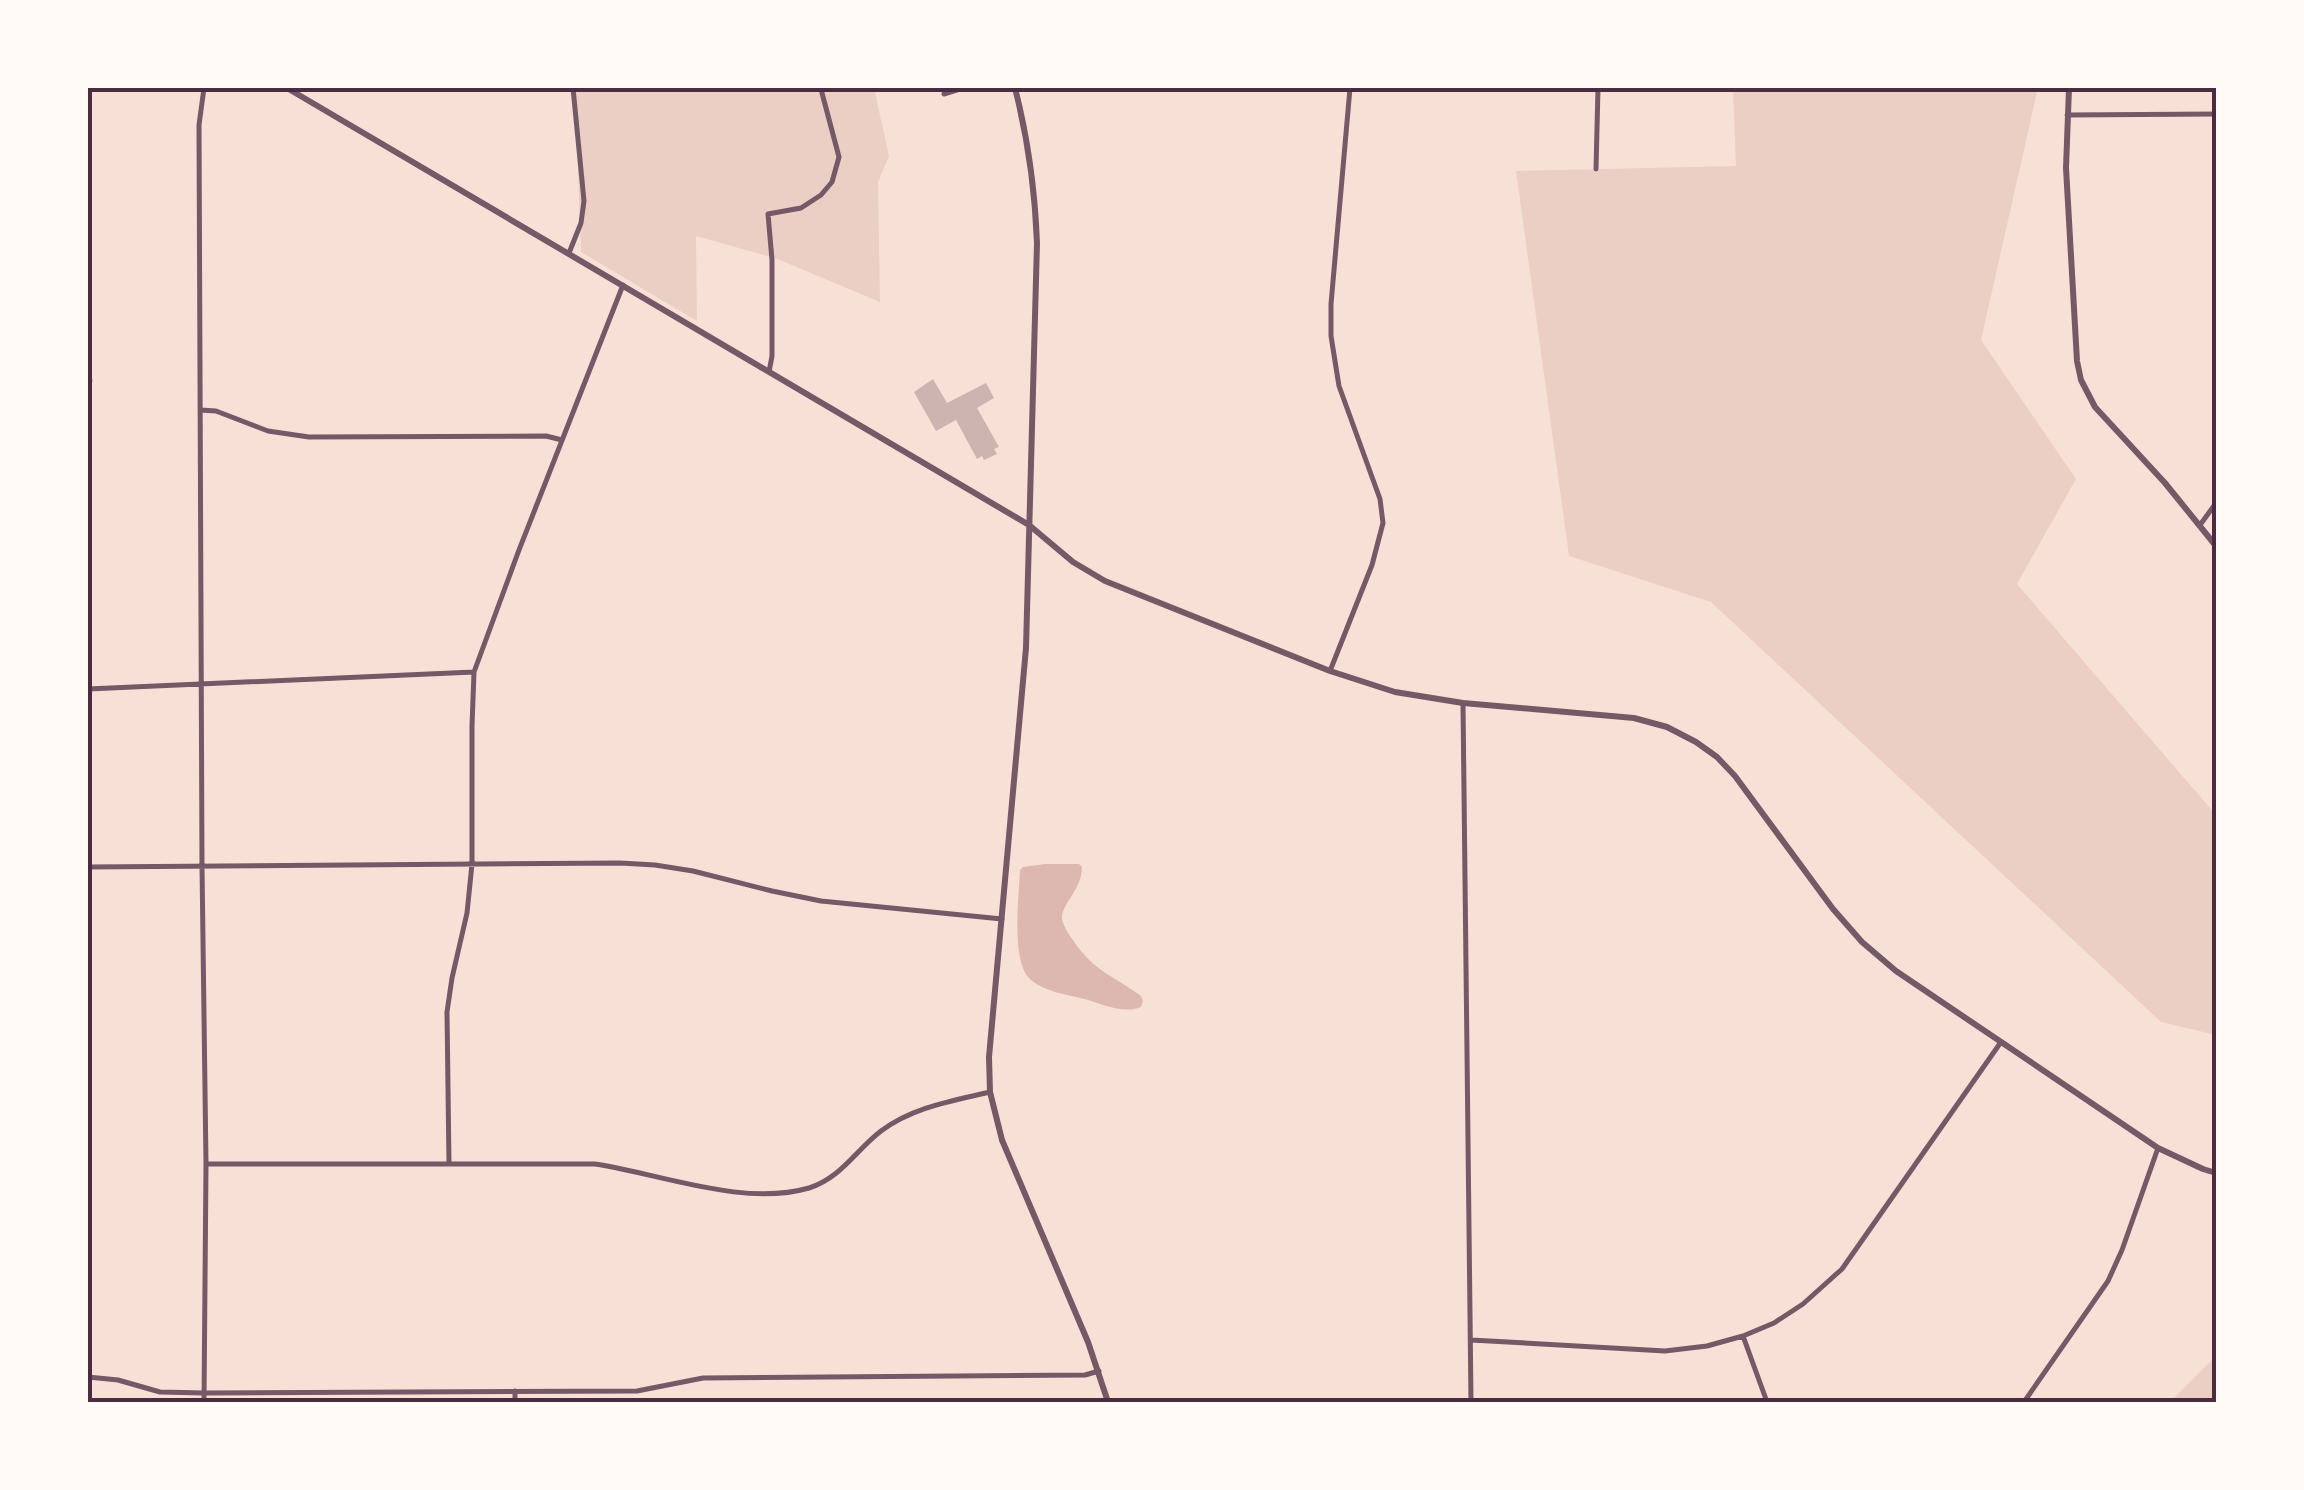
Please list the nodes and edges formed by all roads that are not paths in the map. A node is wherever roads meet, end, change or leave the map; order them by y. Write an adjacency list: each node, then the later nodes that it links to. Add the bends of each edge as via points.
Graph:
1 (204, 88): 17 (street)
2 (287, 88): 14 (street)
3 (574, 88): 14 (street, via 584,201)
4 (964, 88): 10 (street)
5 (1015, 88): 20 (street, via 1036,198)
6 (1350, 88): 23 (street, via 1331,336 1339,386 1383,523)
7 (1598, 88): 13 (street)
8 (2069, 88): 11 (street)
9 (822, 93): 16 (street, via 839,157 832,182 801,208 768,214)
10 (944, 94)
11 (2068, 114): 12 (street); 21 (street, via 2080,380)
12 (2216, 114)
13 (1596, 169)
14 (568, 253): 15 (street)
15 (623, 285): 16 (street); 18 (street)
16 (769, 372): 20 (street)
17 (200, 410): 18 (street, via 309,438); 25 (street)
18 (562, 440): 24 (street)
19 (2216, 503): 21 (street)
20 (1029, 525): 23 (street, via 1105,582); 31 (street, via 1026,648)
21 (2200, 526): 22 (street)
22 (2216, 546)
23 (1330, 671): 27 (street, via 1395,692)
24 (474, 672): 25 (street); 28 (street)
25 (201, 684): 26 (street); 29 (street)
26 (88, 689)
27 (1464, 703): 32 (street, via 1634,718 1696,742 1735,776 1862,942); 39 (street)
28 (472, 864): 29 (street); 31 (street, via 655,865 821,901); 35 (street, via 448,1012)
29 (202, 866): 30 (street); 36 (street)
30 (88, 867)
31 (1002, 919): 33 (street)
32 (2002, 1042): 34 (street); 38 (street, via 1842,1269 1798,1308)
33 (990, 1092): 35 (street, via 904,1116 833,1176 786,1193 714,1189 595,1164); 40 (street, via 1002,1140)
34 (2158, 1148): 37 (street); 49 (street, via 2108,1281)
35 (448, 1163): 36 (street)
36 (206, 1164): 43 (street)
37 (2216, 1173)
38 (1743, 1336): 39 (street, via 1665,1351); 48 (street)
39 (1470, 1340): 47 (street)
40 (1099, 1372): 42 (street, via 704,1378 637,1390); 46 (street)
41 (88, 1377): 43 (street, via 160,1392)
42 (515, 1391): 43 (street); 45 (street)
43 (204, 1393): 44 (street)
44 (204, 1402)
45 (515, 1402)
46 (1108, 1402)
47 (1471, 1402)
48 (1767, 1402)
49 (2024, 1402)

